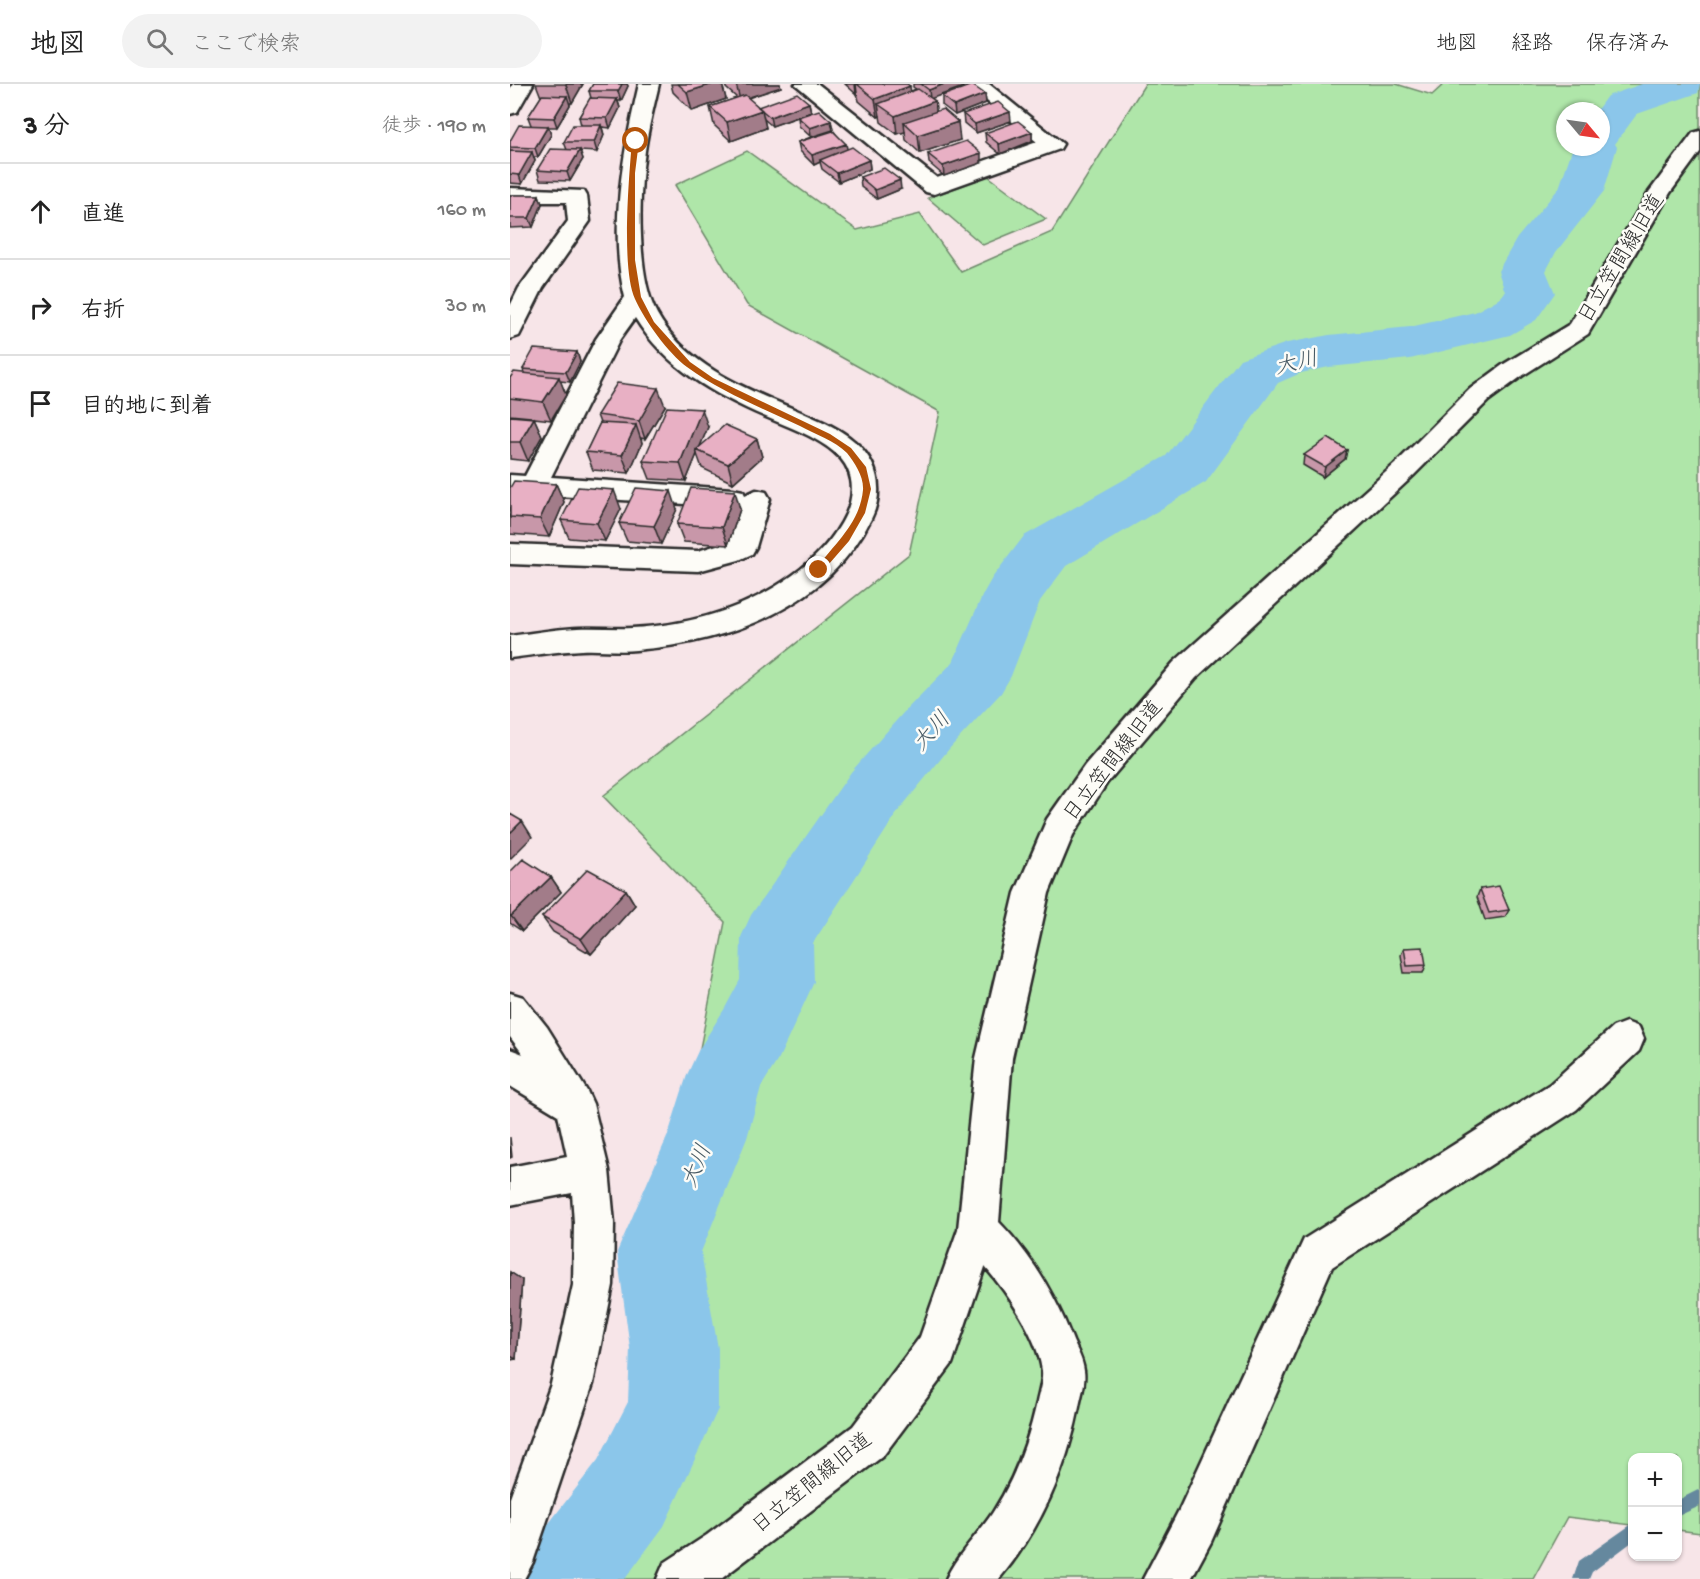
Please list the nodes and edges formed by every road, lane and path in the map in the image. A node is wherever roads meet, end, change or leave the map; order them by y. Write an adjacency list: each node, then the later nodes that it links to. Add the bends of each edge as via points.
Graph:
1 (523, 84): 5 (street)
2 (649, 84): 8 (street, via 632,173 632,260)
3 (805, 84): 4 (street, via 934,187 1053,144)
4 (976, 84)
5 (510, 108)
6 (1700, 137): 19 (street, 日立笠間線旧道, via 1660,192 1579,328 1512,369 1479,395 1404,470 1185,670 1096,774 1059,829 1032,893 994,1058)
7 (510, 195): 9 (street, via 576,196 579,221 531,288)
8 (637, 297): 10 (street); 12 (street, via 651,323 687,364 848,450 862,467 867,489 861,513 846,539 819,570 785,597 746,616 701,630 647,638 580,639)
9 (510, 331)
10 (521, 485): 11 (street, via 764,500 742,547 698,561)
11 (510, 554)
12 (510, 647)
13 (510, 1009): 16 (street, via 534,1039)
14 (1626, 1039): 23 (street, via 1563,1097 1318,1253 1195,1526)
15 (510, 1066): 16 (street)
16 (574, 1104): 17 (street)
17 (590, 1170): 18 (street); 20 (street, via 593,1285 572,1384)
18 (510, 1186)
19 (978, 1229): 21 (street, 日立笠間線旧道, via 937,1349 868,1441); 22 (street, via 1023,1284 1048,1327 1064,1373 1055,1423 1029,1494 993,1553)
20 (510, 1562)
21 (680, 1579)
22 (969, 1579)
23 (1166, 1579)

